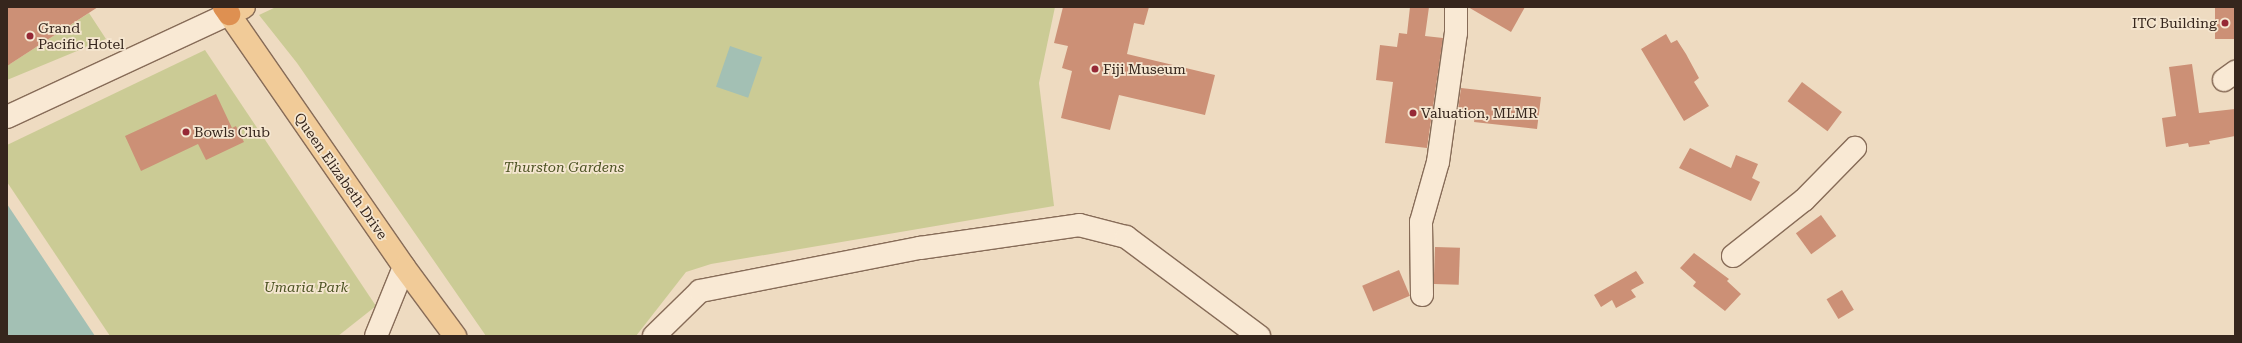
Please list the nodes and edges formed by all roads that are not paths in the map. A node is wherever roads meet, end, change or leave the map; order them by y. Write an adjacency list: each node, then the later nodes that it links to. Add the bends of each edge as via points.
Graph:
1 (1456, 7): 7 (street, via 1456,33 1438,162 1421,222)
2 (232, 9): 3 (street); 6 (main road, Queen Elizabeth Drive)
3 (7, 117)
4 (1855, 148): 5 (street, via 1804,200)
5 (1733, 256)
6 (404, 267): 8 (street); 9 (main road, Queen Elizabeth Drive)
7 (1422, 295)
8 (376, 336)
9 (455, 336)
10 (654, 336): 11 (street, via 700,291 920,248 1079,225 1126,237)
11 (1259, 336)

